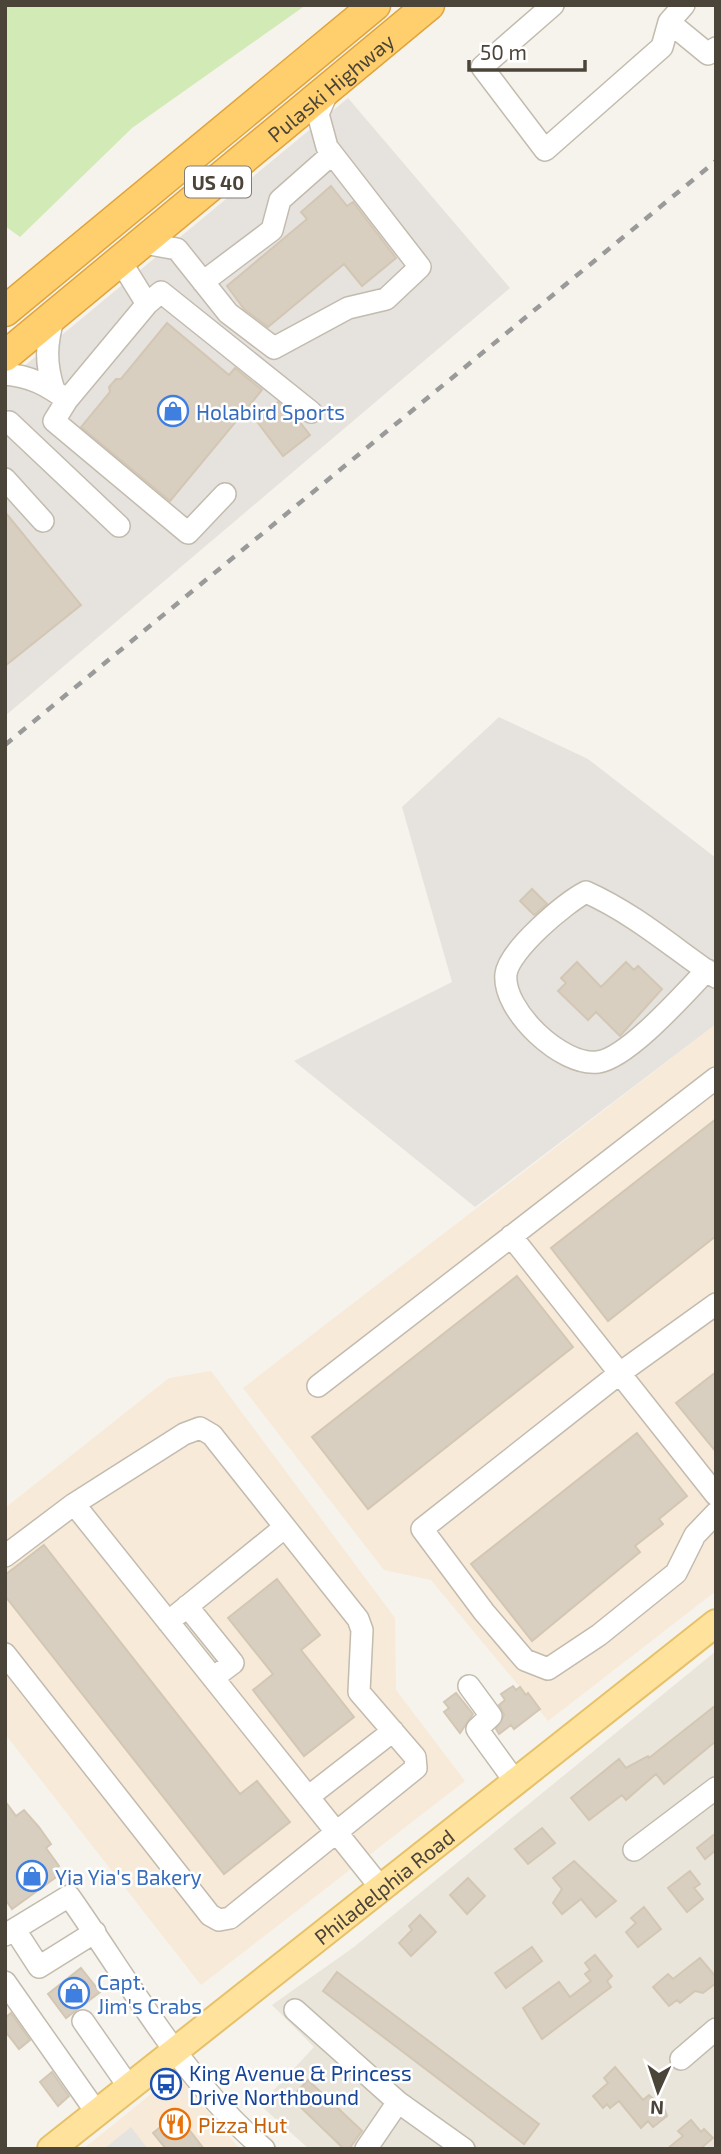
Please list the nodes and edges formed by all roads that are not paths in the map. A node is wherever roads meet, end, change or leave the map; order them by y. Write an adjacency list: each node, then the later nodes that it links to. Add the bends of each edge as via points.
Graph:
1 (375, 5): 13 (highway, Pulaski Highway / US 40)
2 (429, 5): 7 (highway, Pulaski Highway / US 40)
3 (553, 5): 5 (street, via 482,67 545,150 662,47)
4 (684, 5): 5 (street)
5 (669, 22): 6 (street, via 708,54)
6 (716, 48)
7 (329, 90): 8 (street, via 318,114); 9 (highway, Pulaski Highway / US 40)
8 (332, 154): 11 (street, via 280,200 272,230); 11 (street, via 420,267 386,299 348,309 274,348 228,313)
9 (145, 243): 10 (highway, Pulaski Highway / US 40); 11 (street, via 177,249)
10 (121, 262): 12 (street); 14 (highway, Pulaski Highway / US 40)
11 (203, 282)
12 (147, 304): 17 (street); 18 (street, via 161,292)
13 (5, 311)
14 (54, 316): 15 (highway, Pulaski Highway / US 40); 17 (street, via 46,366)
15 (5, 356)
16 (5, 374): 17 (street, via 23,375)
17 (61, 395): 21 (street, via 54,421 188,533)
18 (312, 412)
19 (5, 424): 23 (street, via 9,422)
20 (5, 479): 22 (street)
21 (225, 495)
22 (44, 521)
23 (119, 526)
24 (711, 974): 24 (street, via 622,1051 599,1062 578,1061 550,1046 514,1006 506,974 512,959 567,902 586,892 659,933)
25 (716, 1078): 26 (street)
26 (511, 1236): 28 (street); 29 (street)
27 (716, 1304): 28 (street)
28 (620, 1373): 30 (street); 32 (street, via 422,1529 525,1660 548,1669 676,1573 695,1535)
29 (318, 1386)
30 (716, 1495)
31 (74, 1504): 33 (street, via 200,1428 212,1435); 34 (street); 36 (street)
32 (716, 1513)
33 (285, 1527): 35 (street); 41 (street, via 358,1619 362,1630 359,1692)
34 (5, 1556)
35 (187, 1606): 36 (street); 39 (street, via 233,1664)
36 (168, 1622): 39 (street)
37 (716, 1623): 42 (main road, Philadelphia Road)
38 (5, 1654): 45 (street, via 210,1915 219,1920 230,1919)
39 (213, 1678): 44 (street)
40 (469, 1686): 42 (street, via 491,1716 477,1729)
41 (393, 1731): 44 (street); 45 (street, via 415,1757 416,1768)
42 (514, 1780): 47 (main road, Philadelphia Road)
43 (716, 1788): 46 (street)
44 (308, 1797): 45 (street)
45 (336, 1832): 47 (street)
46 (634, 1850)
47 (381, 1888): 54 (main road, Philadelphia Road)
48 (10, 1933): 49 (street, via 39,1967); 49 (street, via 69,1896)
49 (95, 1933): 54 (street)
50 (5, 1982): 58 (street)
51 (295, 2010): 57 (street)
52 (83, 2021): 56 (street)
53 (716, 2029): 55 (street)
54 (176, 2050): 56 (main road, Philadelphia Road); 60 (street)
55 (681, 2059)
56 (129, 2087): 58 (main road, Philadelphia Road)
57 (398, 2102): 61 (street); 62 (street)
58 (97, 2113): 59 (main road, Philadelphia Road)
59 (51, 2149)
60 (264, 2149)
61 (366, 2149)
62 (464, 2149)

